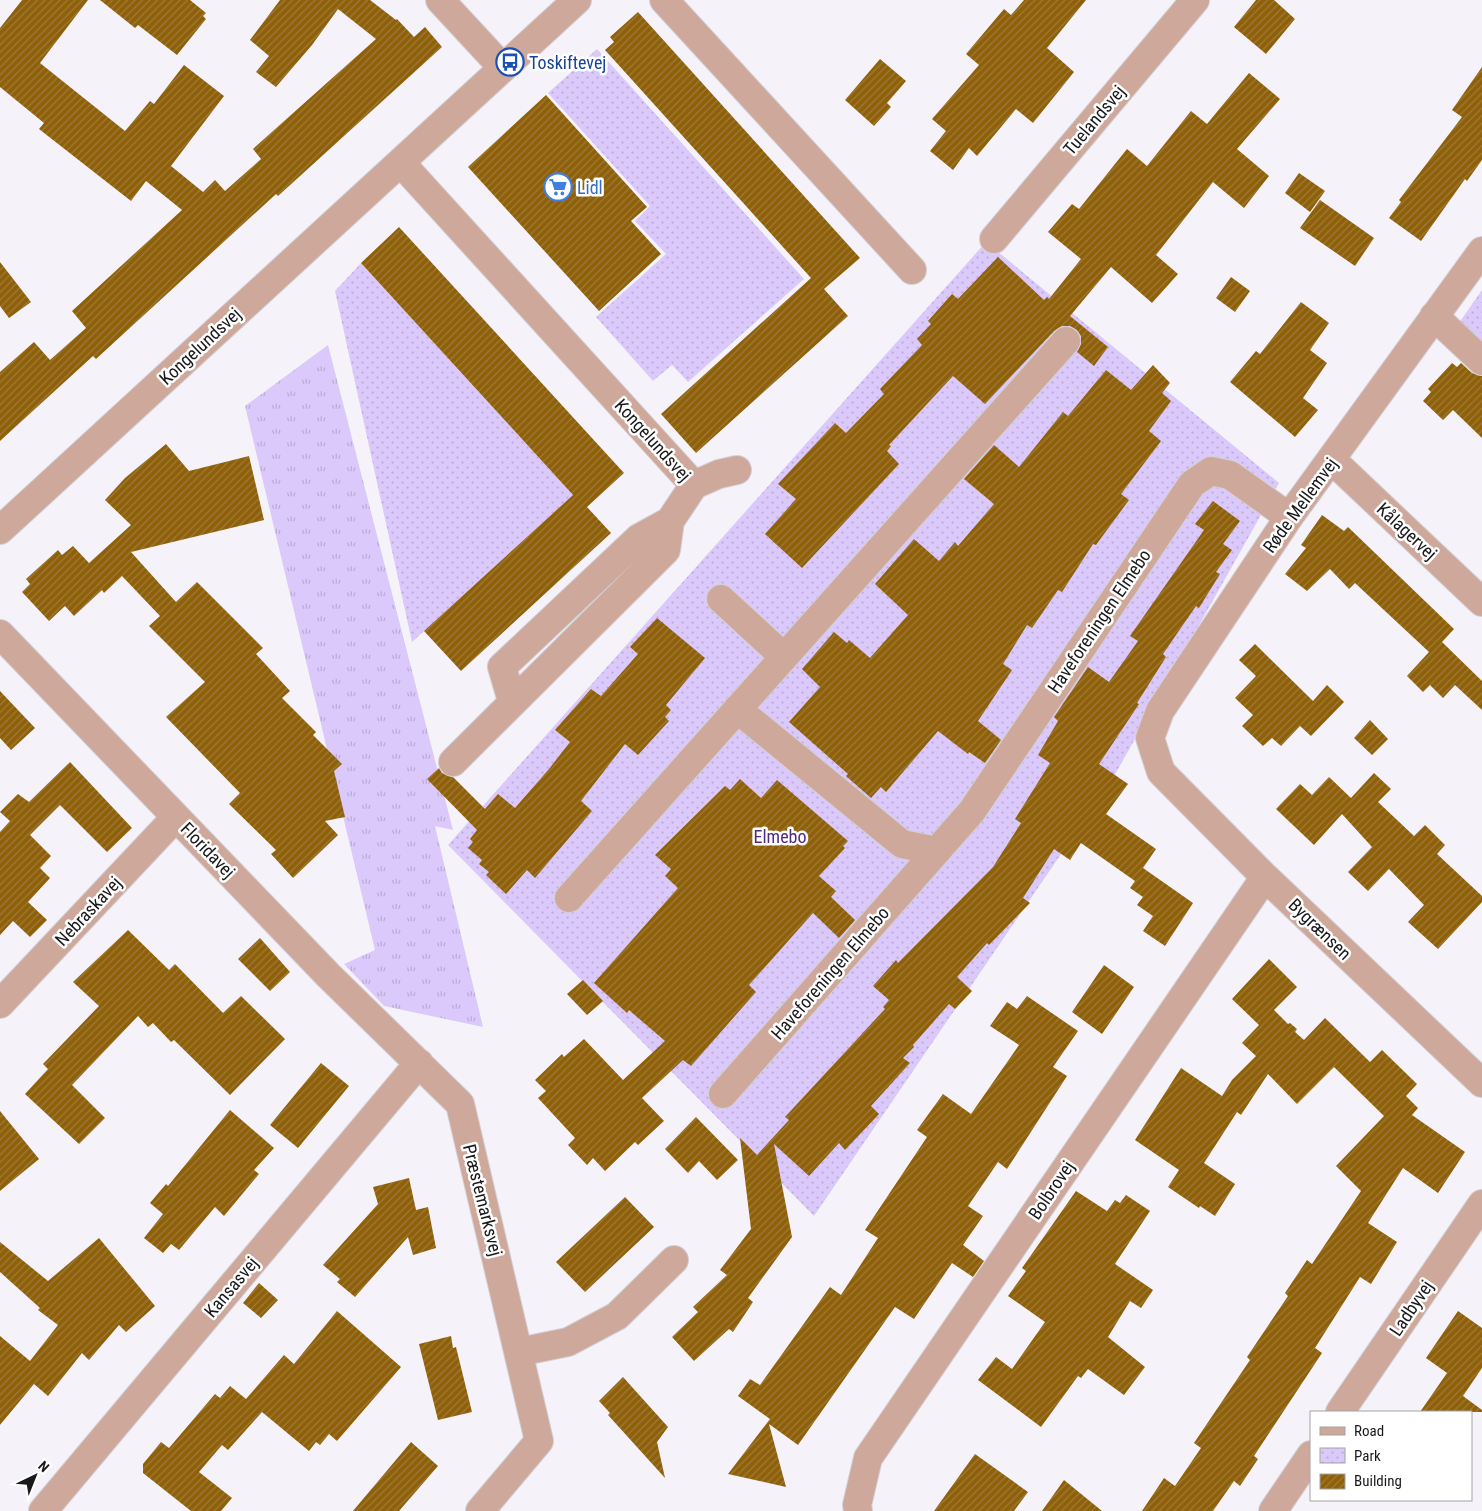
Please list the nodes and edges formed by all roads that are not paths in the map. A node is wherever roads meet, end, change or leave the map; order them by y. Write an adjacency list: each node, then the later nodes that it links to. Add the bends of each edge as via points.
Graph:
1 (440, 0): 5 (street)
2 (578, 0): 5 (street, Kongelundsvej)
3 (664, 0): 9 (street)
4 (1195, 0): 7 (street, Tuelandsvej)
5 (503, 68): 6 (street, Kongelundsvej)
6 (401, 163): 15 (street, Kongelundsvej); 17 (street, Kongelundsvej)
7 (994, 239)
8 (1482, 251): 10 (street, Røde Mellemvej)
9 (912, 270)
10 (1434, 316): 12 (street); 13 (street, Røde Mellemvej)
11 (1066, 341): 21 (street)
12 (1482, 361)
13 (1332, 460): 16 (street, Røde Mellemvej); 19 (street, Kålagervej)
14 (737, 470): 15 (street)
15 (694, 485): 23 (street, Kongelundsvej, via 670,521 666,550)
16 (1289, 517): 24 (street, Røde Mellemvej, via 1160,712 1150,738); 26 (street, Haveforeningen Elmebo, via 1230,475 1211,471 1192,484 972,810)
17 (0, 530)
18 (721, 599): 21 (street)
19 (1482, 602)
20 (0, 634): 25 (street, Floridavej)
21 (783, 656): 22 (street)
22 (737, 709): 26 (street, via 902,844); 28 (street)
23 (453, 762)
24 (1161, 772): 27 (street, Bygrænsen)
25 (176, 817): 29 (street, Nebraskavej); 30 (street, Floridavej, via 329,976)
26 (938, 851): 32 (street, Haveforeningen Elmebo)
27 (1265, 877): 31 (street, Bygrænsen); 40 (street, Bolbrovej, via 868,1458)
28 (569, 898)
29 (0, 1004)
30 (419, 1063): 35 (street, Præstemarksvej, via 460,1104); 38 (street, Kansasvej)
31 (1482, 1083)
32 (723, 1094)
33 (1482, 1204): 36 (street, Ladbyvej)
34 (674, 1260): 35 (street, via 617,1316 568,1342)
35 (519, 1352): 39 (street, Præstemarksvej, via 539,1441)
36 (1341, 1411)
37 (1310, 1456): 41 (street)
38 (43, 1511)
39 (480, 1511)
40 (858, 1511)
41 (1272, 1511)

